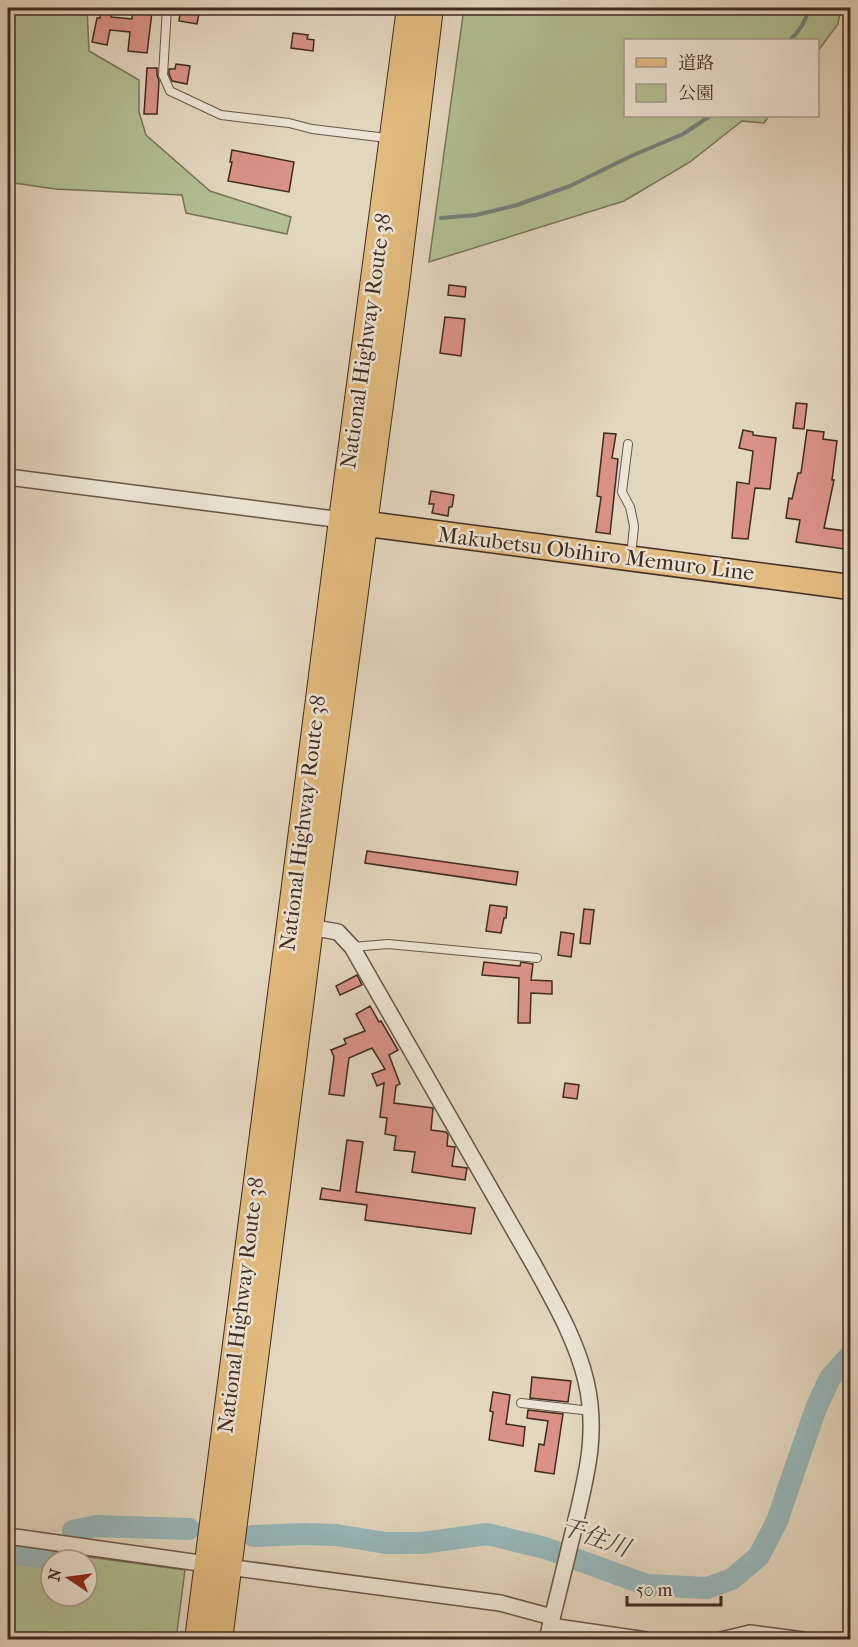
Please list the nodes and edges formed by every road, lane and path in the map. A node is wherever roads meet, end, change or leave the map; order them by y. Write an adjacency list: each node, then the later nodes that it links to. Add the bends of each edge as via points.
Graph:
1 (167, 8): 3 (lane, via 163,75 170,91 221,115)
2 (421, 8): 3 (highway, National Highway Route 38)
3 (403, 140): 6 (highway, National Highway Route 38)
4 (628, 444): 7 (lane, via 622,492 634,526)
5 (8, 477): 6 (street)
6 (353, 522): 7 (main road, Makubetsu Obihiro Memuro Line); 9 (highway, National Highway Route 38)
7 (631, 558): 8 (main road, Makubetsu Obihiro Memuro Line)
8 (850, 587)
9 (300, 925): 10 (street, via 338,932); 15 (highway, National Highway Route 38)
10 (352, 947): 11 (lane, via 388,944); 13 (street, via 558,1310 577,1351)
11 (537, 958)
12 (521, 1404): 13 (lane)
13 (591, 1411): 16 (street, via 588,1470)
14 (8, 1536): 15 (street)
15 (218, 1565): 16 (street, via 500,1602); 17 (highway, National Highway Route 38); 18 (highway, National Highway Route 38)
16 (550, 1627): 19 (street)
17 (198, 1640)
18 (219, 1640)
19 (646, 1640)
20 (721, 1640): 21 (street, via 750,1633)
21 (803, 1640)

